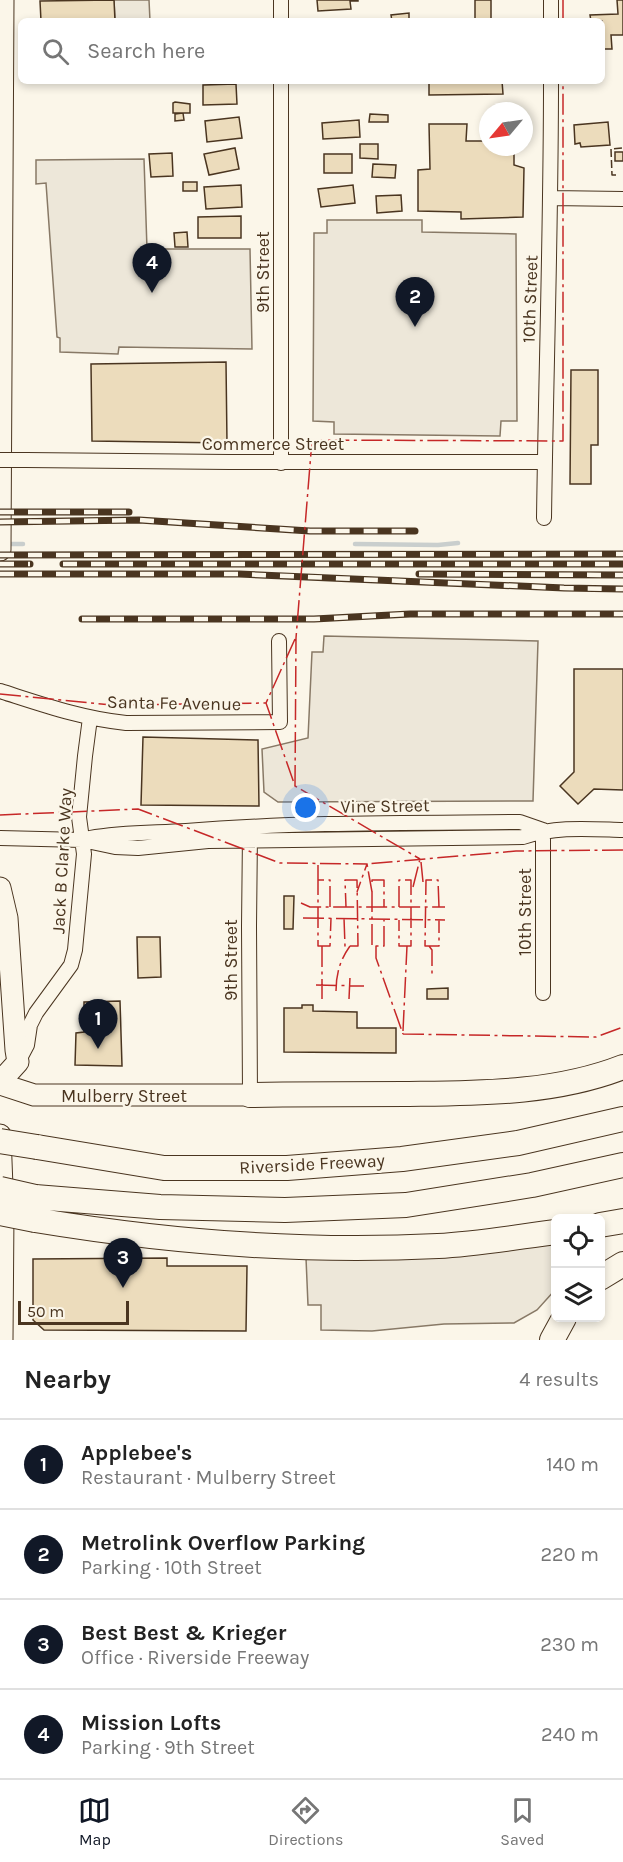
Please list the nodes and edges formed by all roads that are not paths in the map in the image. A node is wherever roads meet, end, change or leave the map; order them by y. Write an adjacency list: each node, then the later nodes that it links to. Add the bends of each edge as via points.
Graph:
1 (3, 0): 14 (main road)
2 (281, 0): 4 (street)
3 (551, 0): 5 (street)
4 (281, 18)
5 (551, 18)
6 (281, 84): 12 (street, 9th Street)
7 (551, 84): 8 (street, 10th Street)
8 (551, 198): 9 (street); 11 (street, 10th Street)
9 (623, 199)
10 (0, 460): 12 (street, Commerce Street, bridge)
11 (545, 462): 12 (street, Commerce Street); 13 (street, 10th Street)
12 (281, 463)
13 (544, 519)
14 (0, 550)
15 (279, 641): 17 (street, Santa Fe Avenue, via 280,722 126,723)
16 (0, 691): 17 (street, Santa Fe Avenue)
17 (90, 718): 22 (street, Jack B Clarke Way, via 79,817)
18 (251, 826): 19 (street, Vine Street, via 520,822); 22 (street, Vine Street, via 116,834); 23 (street, 9th Street)
19 (543, 830): 20 (street, Vine Street); 23 (street, Vine Street, via 523,837); 25 (street, 10th Street)
20 (623, 830)
21 (0, 838): 22 (street, Vine Street)
22 (82, 840): 23 (street, Vine Street, via 138,848 208,841); 26 (street, Jack B Clarke Way, via 77,933 71,965 36,1013)
23 (250, 842): 29 (street, 9th Street)
24 (0, 888): 26 (main road, via 7,918)
25 (543, 993)
26 (18, 1062): 28 (main road)
27 (623, 1067): 29 (highway, via 555,1087 492,1092)
28 (0, 1083): 29 (main road, Mulberry Street, via 34,1095)
29 (250, 1095)
30 (619, 1119): 32 (highway, Riverside Freeway, bridge, via 507,1144 402,1159 286,1168 164,1168)
31 (0, 1135): 43 (main road)
32 (0, 1141)
33 (623, 1165): 35 (highway, via 532,1185 406,1205 285,1210)
34 (0, 1189): 35 (highway, bridge)
35 (35, 1208): 36 (highway, bridge); 39 (highway, via 95,1230 336,1249 440,1246)
36 (0, 1213)
37 (623, 1221): 38 (highway)
38 (605, 1224)
39 (551, 1232)
40 (623, 1264): 41 (highway)
41 (605, 1275)
42 (561, 1322): 44 (highway)
43 (2, 1340)
44 (552, 1340)

